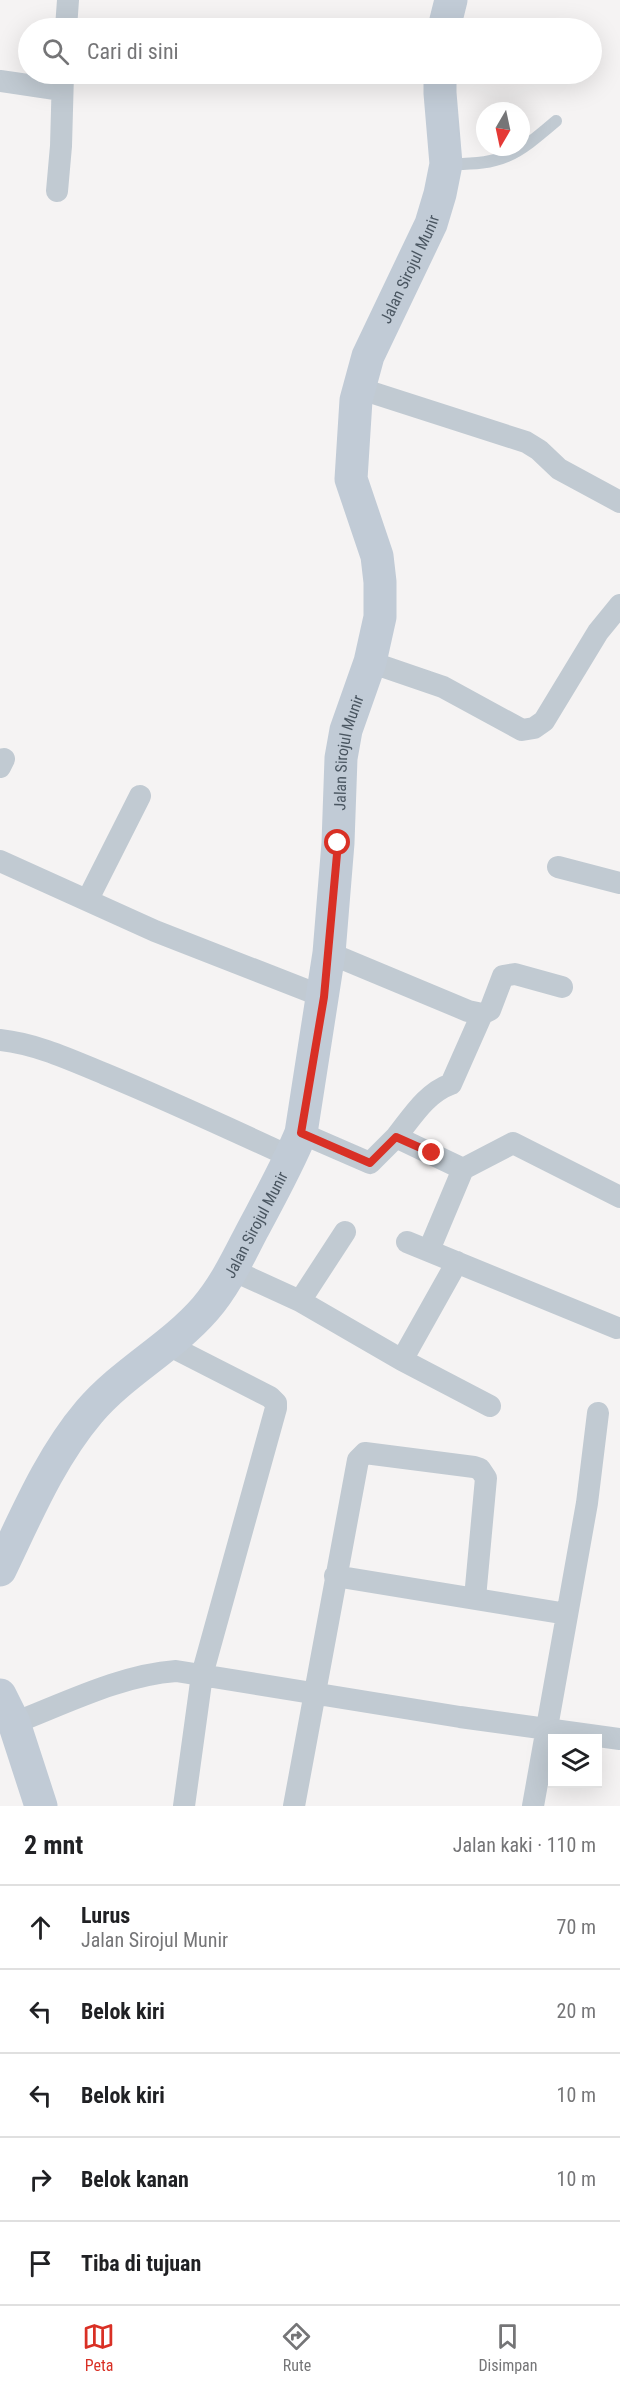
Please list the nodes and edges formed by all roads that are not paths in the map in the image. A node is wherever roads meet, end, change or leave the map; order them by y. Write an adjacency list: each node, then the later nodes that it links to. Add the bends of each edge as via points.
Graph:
1 (68, 0): 3 (street)
2 (451, 0): 4 (street)
3 (67, 18)
4 (446, 18)
5 (0, 81): 6 (street)
6 (18, 81)
7 (62, 84): 11 (street)
8 (441, 84): 10 (street, Jalan Sirojul Munir)
9 (556, 121): 10 (lane, via 526,146 501,160 479,165)
10 (447, 164): 12 (street, Jalan Sirojul Munir, via 431,224)
11 (57, 191)
12 (358, 387): 13 (street, via 526,442 559,469); 15 (street, Jalan Sirojul Munir, via 351,479 377,556 380,582 380,617)
13 (620, 502)
14 (620, 605): 15 (street, via 598,632 544,721 534,728 522,730 443,687)
15 (370, 662): 21 (street, Jalan Sirojul Munir, via 346,730 341,758)
16 (140, 796): 20 (street)
17 (0, 861): 20 (street)
18 (558, 867): 19 (street)
19 (620, 883)
20 (88, 899): 23 (street, via 155,931)
21 (329, 953): 23 (street, Jalan Sirojul Munir); 24 (street)
22 (562, 987): 24 (street, via 515,974 503,976 490,1010)
23 (324, 997): 27 (street, Jalan Sirojul Munir)
24 (482, 1014): 26 (street, via 451,1084 424,1101)
25 (0, 1040): 27 (street, via 58,1055)
26 (396, 1137): 27 (street, via 370,1163); 28 (street)
27 (296, 1145): 34 (street, Jalan Sirojul Munir)
28 (463, 1169): 29 (street, via 513,1143); 32 (street)
29 (620, 1197)
30 (345, 1232): 35 (street)
31 (407, 1242): 32 (street)
32 (429, 1250): 33 (street)
33 (457, 1262): 36 (street); 38 (street)
34 (232, 1270): 35 (street); 37 (street, Jalan Sirojul Munir, via 205,1309)
35 (300, 1301): 38 (street)
36 (617, 1328)
37 (168, 1345): 41 (street, Jalan Sirojul Munir, via 127,1375 90,1410 68,1439); 45 (street, via 276,1403)
38 (402, 1360): 39 (street)
39 (490, 1406)
40 (598, 1413): 44 (street)
41 (0, 1570)
42 (335, 1576): 43 (street); 43 (street, via 358,1461 364,1453 474,1467 486,1478); 46 (street)
43 (475, 1598): 44 (street)
44 (567, 1614): 48 (street)
45 (202, 1675): 46 (street); 47 (street, via 156,1672 96,1691); 51 (street)
46 (314, 1692): 48 (street); 52 (street)
47 (7, 1709): 50 (street)
48 (547, 1730): 49 (street); 53 (street)
49 (620, 1739)
50 (41, 1806)
51 (184, 1806)
52 (294, 1806)
53 (534, 1806)

